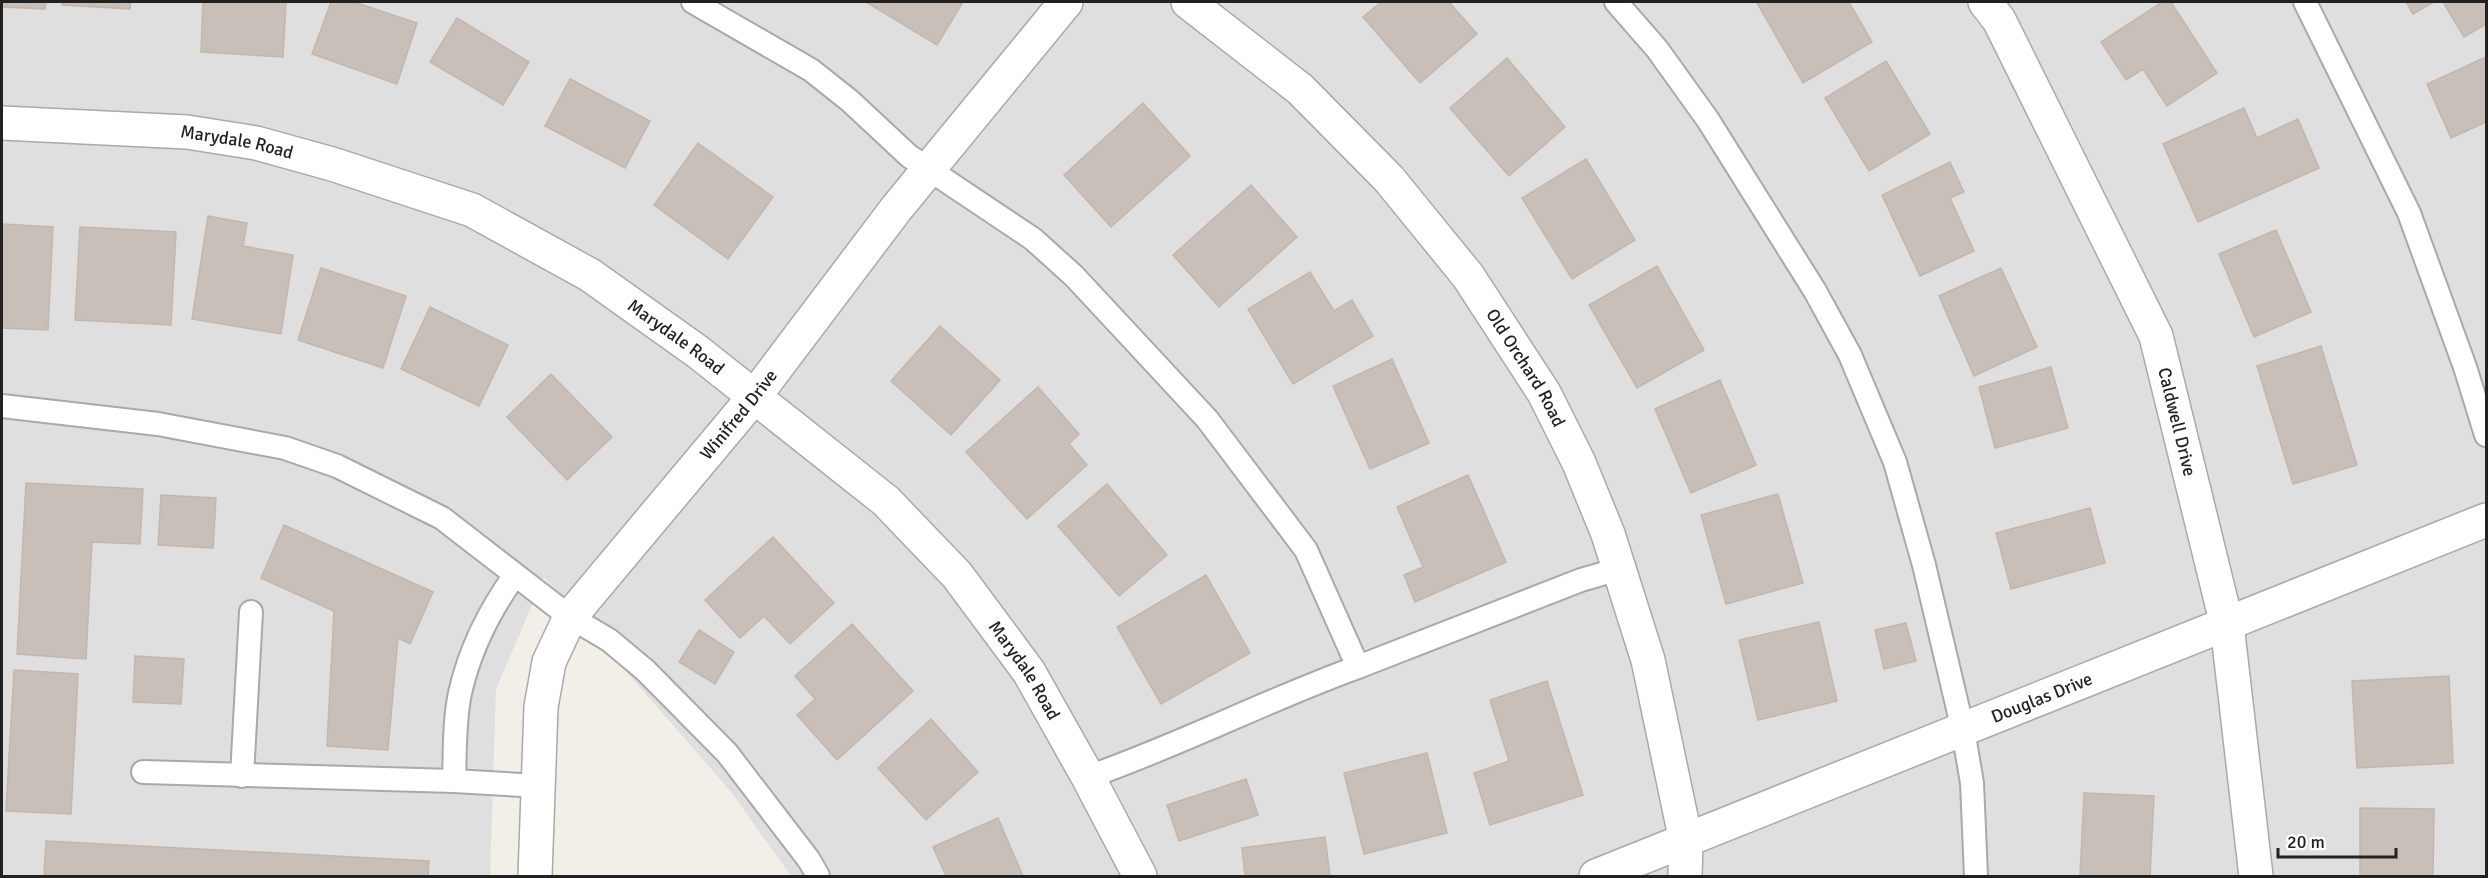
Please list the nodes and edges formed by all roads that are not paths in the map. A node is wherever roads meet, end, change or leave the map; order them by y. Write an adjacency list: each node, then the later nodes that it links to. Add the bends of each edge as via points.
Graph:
1 (693, 2): 8 (lane, via 811,70)
2 (1066, 2): 8 (street, Winifred Drive)
3 (1188, 2): 13 (street, Old Orchard Road, via 1300,89 1389,179 1468,276 1544,393 1578,463)
4 (1616, 2): 19 (lane, via 1657,49 1708,120 1815,291 1850,355 1894,462 1924,565)
5 (1985, 2): 17 (street, Caldwell Drive, via 2000,20 2156,336)
6 (2305, 2): 11 (lane, via 2409,213)
7 (2, 123): 9 (street, Marydale Road, via 187,132 256,143 472,210 590,275 699,352)
8 (928, 171): 9 (street, Winifred Drive); 18 (lane, via 1033,239 1074,276 1207,419 1306,550)
9 (754, 397): 16 (street, Winifred Drive); 22 (street, Marydale Road, via 886,501 957,574 1029,672)
10 (2, 406): 14 (lane, via 158,424 285,448 337,466 442,518)
11 (2487, 435)
12 (2487, 520): 17 (street, Douglas Drive)
13 (1619, 569): 18 (lane, via 1581,580); 25 (street, Old Orchard Road, via 1648,660)
14 (515, 575): 16 (lane); 23 (lane, via 494,605 459,694)
15 (251, 612): 21 (lane)
16 (570, 617): 24 (street, Winifred Drive, via 549,662 541,707); 27 (lane, via 609,640 645,670 727,753)
17 (2227, 625): 19 (street, Douglas Drive); 32 (street, Caldwell Drive)
18 (1358, 667): 22 (lane, via 1148,757)
19 (1963, 730): 25 (street, Douglas Drive); 31 (lane, via 1972,783)
20 (143, 772): 21 (lane)
21 (242, 776): 23 (lane)
22 (1088, 777): 28 (street, Marydale Road)
23 (454, 781): 24 (lane)
24 (538, 786): 26 (street, Winifred Drive)
25 (1686, 841): 29 (street, Douglas Drive); 30 (street, Old Orchard Road)
26 (535, 876)
27 (818, 876)
28 (1140, 876)
29 (1596, 876)
30 (1685, 876)
31 (1976, 876)
32 (2256, 876)

